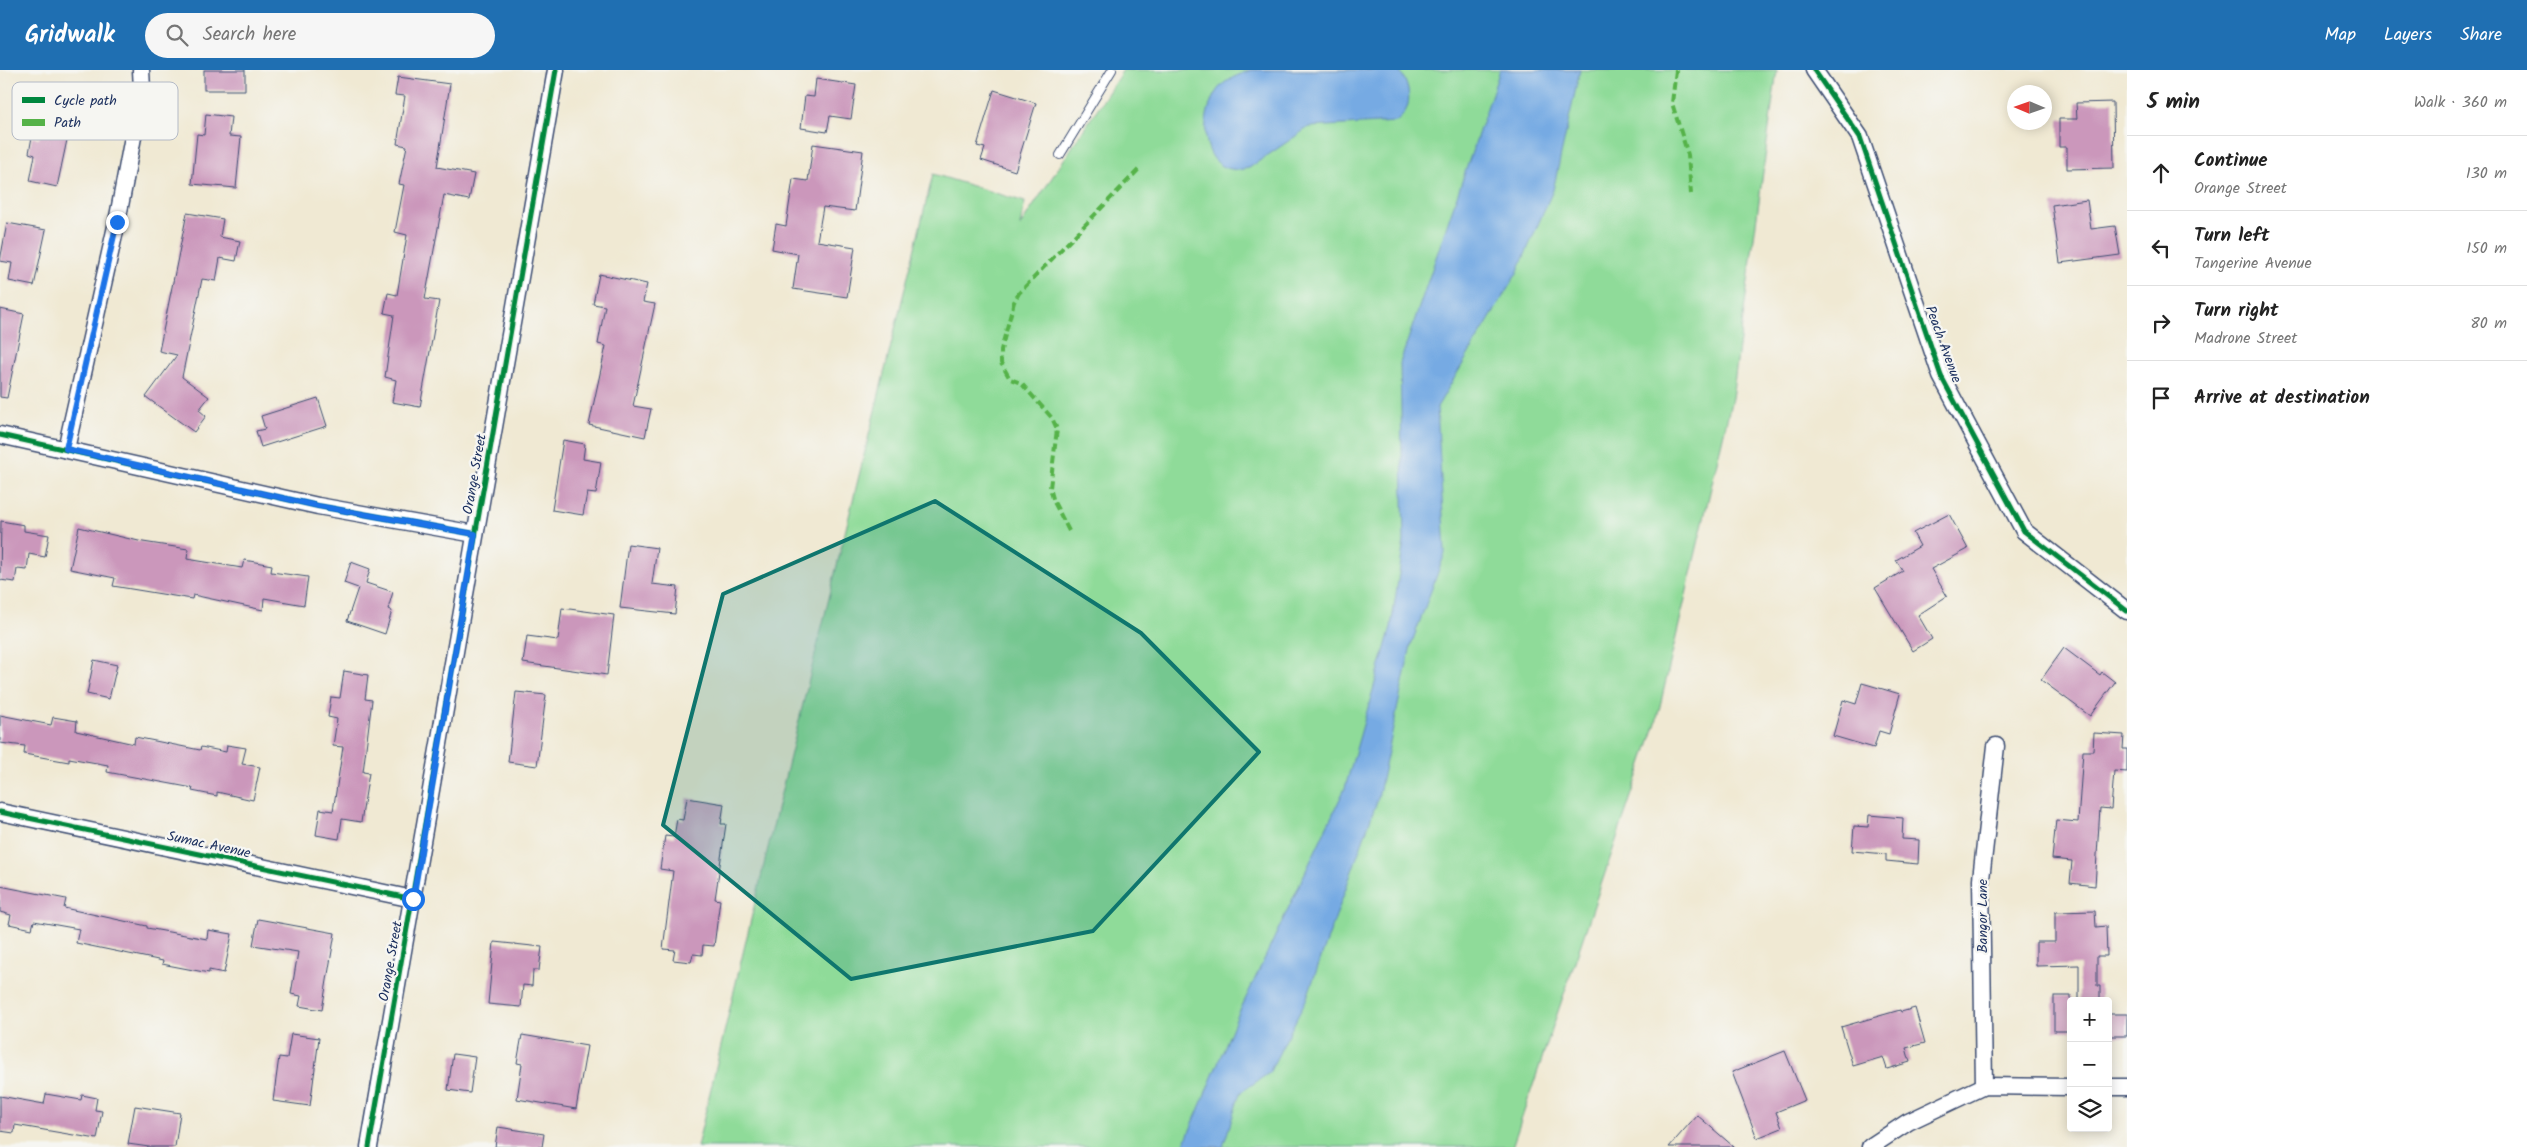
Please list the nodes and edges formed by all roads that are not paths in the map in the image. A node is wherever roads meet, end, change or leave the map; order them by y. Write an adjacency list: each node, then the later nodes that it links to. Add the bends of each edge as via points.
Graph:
1 (556, 70): 8 (street, Orange Street)
2 (1112, 70): 5 (lane)
3 (1814, 70): 9 (street, Peach Avenue, via 1860,136 1941,376 2024,531)
4 (133, 140): 7 (street)
5 (1060, 155)
6 (0, 435): 7 (street)
7 (66, 449): 8 (street, via 318,506)
8 (475, 534): 12 (street, Orange Street)
9 (2127, 611)
10 (1996, 746): 13 (street, Bangor Lane, via 1981,879)
11 (0, 812): 12 (street, Sumac Avenue)
12 (413, 899): 17 (street, Orange Street)
13 (1984, 1086): 14 (street); 18 (street, via 1908,1122)
14 (2067, 1087)
15 (2112, 1087): 16 (street)
16 (2127, 1088)
17 (369, 1147)
18 (1870, 1147)

